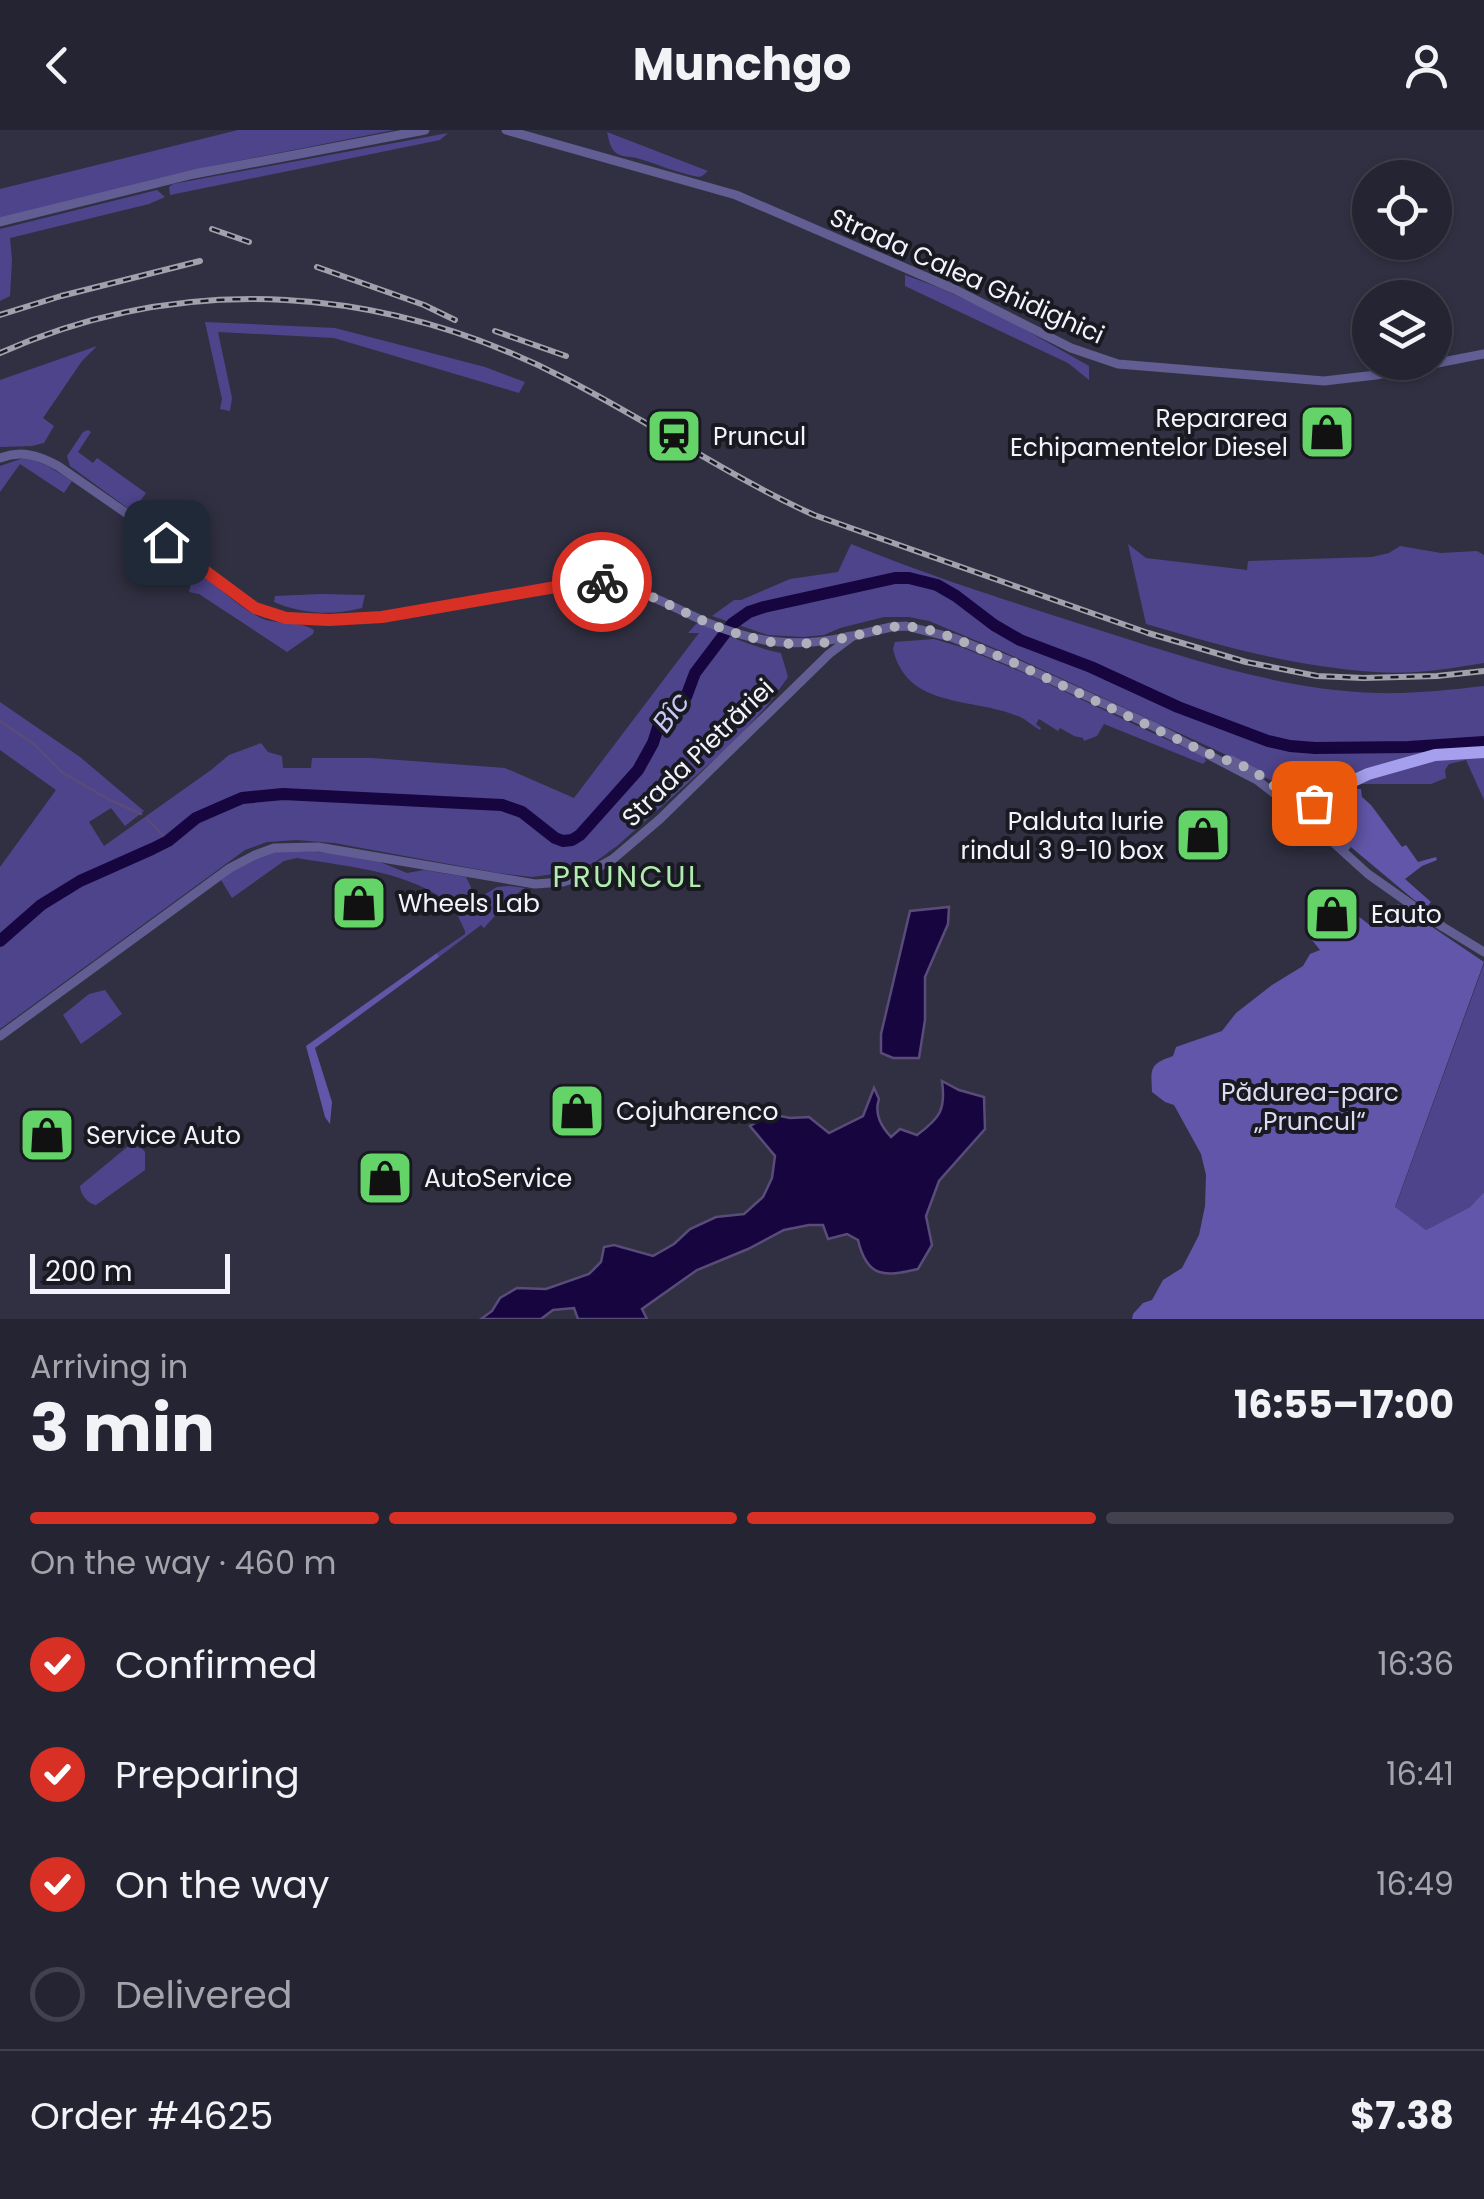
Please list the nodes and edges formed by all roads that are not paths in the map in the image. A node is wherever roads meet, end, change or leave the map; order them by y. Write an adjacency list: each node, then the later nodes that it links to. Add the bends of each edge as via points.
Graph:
1 (425, 130): 3 (street, via 194,174)
2 (506, 130): 4 (street, Strada Calea Ghidighici, via 736,195 1118,364 1324,381)
3 (0, 222)
4 (1484, 354)
5 (0, 458): 6 (street, via 17,454 58,466 246,602 276,616 382,617 603,582 780,644)
6 (853, 636): 8 (street, Strada Pietrăriei, via 906,626 954,638); 12 (street, Strada Pietrăriei, via 597,870 535,884 318,847 264,850)
7 (1484, 752): 10 (highway, via 1435,755 1368,774)
8 (1207, 753): 9 (street, Strada Pietrăriei, via 1261,776); 10 (street, Strada Pietrăriei)
9 (1295, 802): 10 (highway)
10 (1315, 815): 11 (street, Strada Pietrăriei, via 1391,889)
11 (1484, 952)
12 (0, 1036)

